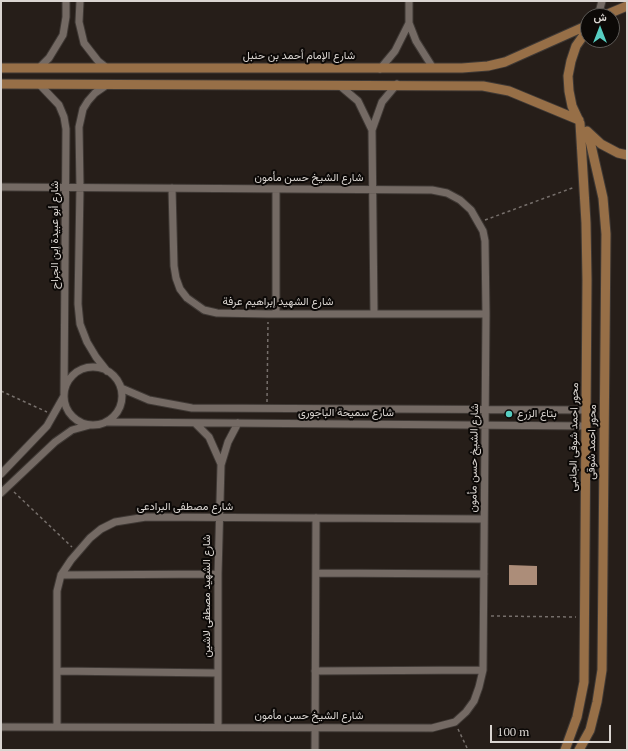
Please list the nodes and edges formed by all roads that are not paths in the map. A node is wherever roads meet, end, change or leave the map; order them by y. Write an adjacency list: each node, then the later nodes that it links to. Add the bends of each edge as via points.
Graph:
1 (66, 1): 8 (street, via 63,35 53,53)
2 (80, 1): 9 (street, via 79,22 84,43)
3 (409, 1): 4 (street)
4 (409, 23): 11 (street, via 416,41); 12 (street, via 392,55)
5 (580, 29): 11 (street, شارع الإمام أحمد بن حنبل, via 505,62 488,66)
6 (580, 41): 19 (street, via 576,46 568,76 572,106)
7 (1, 68): 8 (street, شارع الإمام أحمد بن حنبل)
8 (39, 68): 9 (street, شارع الإمام أحمد بن حنبل)
9 (107, 68): 10 (street, شارع الإمام أحمد بن حنبل)
10 (328, 68): 12 (street, شارع الإمام أحمد بن حنبل); 15 (street)
11 (433, 68): 12 (street, شارع الإمام أحمد بن حنبل)
12 (380, 69)
13 (1, 84): 17 (street)
14 (109, 84): 15 (street); 17 (street); 25 (street, شارع أبو عبيدة إبن الجراح, via 88,101 81,118)
15 (328, 84): 18 (street)
16 (397, 84): 18 (street); 19 (street, via 496,87); 20 (street, via 382,102)
17 (40, 85): 24 (street, شارع أبو عبيدة إبن الجراح, via 59,105 64,117)
18 (339, 85): 20 (street, via 358,101)
19 (580, 121): 21 (street); 36 (street, محور احمد شوقى الجانبى, via 587,251)
20 (372, 130): 28 (street)
21 (588, 132): 22 (street, via 602,144); 63 (street, محور احمد شوقى, via 603,198 606,234 602,670 590,730)
22 (627, 155)
23 (1, 187): 24 (street, شارع الشيخ حسن مأمون)
24 (66, 187): 25 (street, شارع الشيخ حسن مأمون); 34 (street, شارع أبو عبيدة إبن الجراح)
25 (80, 187): 26 (street, شارع الشيخ حسن مأمون); 32 (street, شارع أبو عبيدة إبن الجراح, via 78,312 88,342)
26 (172, 188): 27 (street, شارع الشيخ حسن مأمون); 29 (street, شارع الشهيد إبراهيم عرفة, via 174,266 180,289 187,298 204,310 217,313)
27 (276, 189): 28 (street, شارع الشيخ حسن مأمون); 29 (street)
28 (373, 189): 30 (street); 31 (street, شارع الشيخ حسن مأمون, via 432,190 447,193 471,210 480,222 485,241)
29 (272, 314): 30 (street, شارع الشهيد إبراهيم عرفة)
30 (374, 314): 31 (street, شارع الشهيد إبراهيم عرفة)
31 (486, 314): 35 (street, شارع الشيخ حسن مأمون)
32 (107, 371): 33 (street, via 114,375); 34 (street, via 96,367 85,368 68,383)
33 (121, 388): 35 (street, شارع سميحة الباجورى, via 148,400 177,406); 37 (street, via 120,408)
34 (64, 395): 40 (street, via 66,407 72,415 80,422); 44 (street, شارع أبو عبيدة إبن الجراح, via 54,415 36,440)
35 (485, 409): 36 (street, شارع سميحة الباجورى); 41 (street, شارع الشيخ حسن مأمون)
36 (585, 410): 42 (street, محور احمد شوقى الجانبى)
37 (107, 422): 38 (street, شارع سميحة الباجورى); 40 (street)
38 (195, 423): 39 (street, شارع سميحة الباجورى); 43 (street, شارع الشهيد مصطفى لاشين, via 211,440)
39 (238, 423): 41 (street, شارع سميحة الباجورى); 43 (street, شارع الشهيد مصطفى لاشين)
40 (90, 425): 45 (street, via 72,430 55,442)
41 (485, 425): 42 (street, شارع سميحة الباجورى); 48 (street, شارع الشيخ حسن مأمون)
42 (585, 426): 62 (street, محور احمد شوقى الجانبى, via 584,682 577,717)
43 (221, 464): 46 (street, شارع الشهيد مصطفى لاشين)
44 (1, 474)
45 (1, 493)
46 (219, 517): 47 (street, شارع مصطفى البرادعى); 50 (street, شارع الشهيد مصطفى لاشين); 52 (street, شارع مصطفى البرادعى, via 131,518 115,522 101,529 78,551)
47 (316, 518): 48 (street, شارع مصطفى البرادعى); 49 (street)
48 (484, 519): 51 (street, شارع الشيخ حسن مأمون)
49 (316, 573): 51 (street); 55 (street)
50 (218, 574): 52 (street); 56 (street, شارع الشهيد مصطفى لاشين)
51 (484, 574): 53 (street, شارع الشيخ حسن مأمون)
52 (61, 575): 54 (street, شارع مصطفى البرادعى, via 56,591)
53 (483, 670): 55 (street); 60 (street, شارع الشيخ حسن مأمون, via 474,701 455,722 432,728)
54 (57, 671): 56 (street); 57 (street, شارع مصطفى البرادعى)
55 (315, 672): 60 (street)
56 (218, 673): 59 (street, شارع الشهيد مصطفى لاشين)
57 (57, 726): 58 (street, شارع الشيخ حسن مأمون); 59 (street, شارع الشيخ حسن مأمون)
58 (1, 727)
59 (218, 727): 60 (street, شارع الشيخ حسن مأمون)
60 (315, 727): 61 (street)
61 (315, 750)
62 (566, 750)
63 (579, 750)

